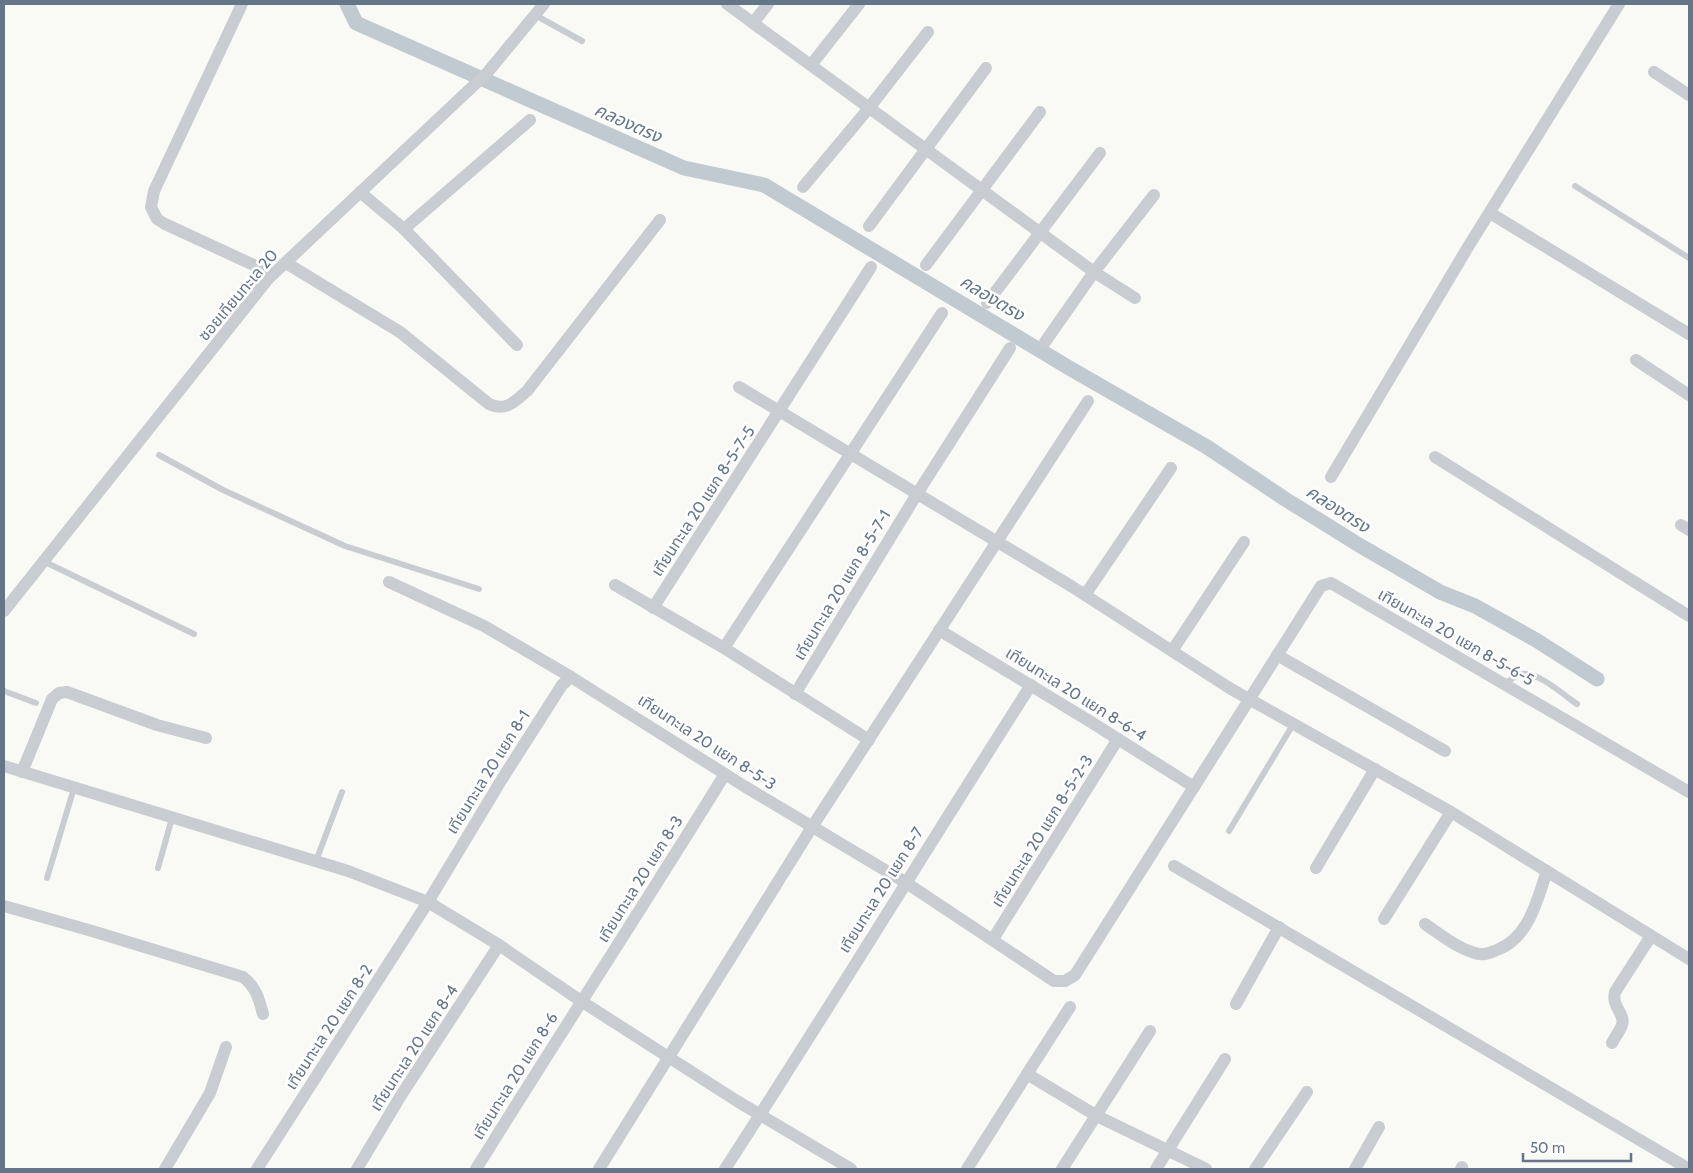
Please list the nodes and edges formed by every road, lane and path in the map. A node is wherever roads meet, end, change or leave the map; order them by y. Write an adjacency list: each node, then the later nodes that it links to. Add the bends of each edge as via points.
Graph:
1 (242, 4): 35 (street, via 154,191 151,208 166,224)
2 (544, 4): 7 (street, ซอยเทียนทะเล 20)
3 (727, 4): 8 (street)
4 (768, 4): 8 (street)
5 (859, 4): 11 (street)
6 (1619, 4): 25 (street)
7 (535, 16): 10 (lane); 23 (street, ซอยเทียนทะเล 20, via 487,73)
8 (753, 23): 11 (street)
9 (928, 32): 15 (street)
10 (582, 41)
11 (811, 66): 15 (street)
12 (986, 68): 18 (street)
13 (1654, 72): 14 (street)
14 (1689, 95)
15 (869, 108): 18 (street); 21 (street)
16 (1040, 112): 22 (street)
17 (530, 120): 28 (street)
18 (926, 148): 22 (street); 27 (street)
19 (1100, 153): 29 (street)
20 (1576, 186): 30 (lane)
21 (803, 187)
22 (983, 191): 29 (street); 32 (street)
23 (360, 192): 28 (street); 31 (street, ซอยเทียนทะเล 20)
24 (1154, 195): 34 (street)
25 (1490, 213): 39 (street); 52 (street)
26 (660, 220): 31 (street, via 527,391 505,408 489,404 400,332)
27 (869, 226)
28 (404, 229): 41 (street)
29 (1039, 232): 34 (street); 37 (street)
30 (1689, 258)
31 (286, 263): 35 (street, ซอยเทียนทะเล 20)
32 (926, 265)
33 (871, 267): 47 (street, เทียนทะเล 20 แยก 8-5-7-5)
34 (1094, 272): 36 (street); 40 (street)
35 (273, 274): 56 (street, ซอยเทียนทะเล 20, via 141,446)
36 (1135, 298)
37 (986, 303)
38 (942, 313): 48 (street)
39 (1689, 334)
40 (1045, 342)
41 (518, 346)
42 (1010, 348): 53 (street, เทียนทะเล 20 แยก 8-5-7-1)
43 (1636, 360): 45 (street)
44 (739, 387): 47 (street)
45 (1689, 395)
46 (1088, 402): 54 (street)
47 (780, 411): 48 (street); 62 (street, เทียนทะเล 20 แยก 8-5-7-5)
48 (850, 454): 53 (street); 66 (street)
49 (159, 456): 59 (lane, via 223,490 345,546)
50 (1436, 457): 63 (street)
51 (1171, 468): 60 (street)
52 (1331, 477)
53 (917, 494): 54 (street); 73 (street, เทียนทะเล 20 แยก 8-5-7-1)
54 (997, 542): 60 (street); 64 (street)
55 (1244, 542): 67 (street)
56 (44, 561): 61 (street, ซอยเทียนทะเล 20); 65 (lane)
57 (389, 582): 69 (street, via 484,626)
58 (615, 585): 62 (street)
59 (479, 589)
60 (1085, 595): 67 (street)
61 (6, 604)
62 (653, 608): 66 (street)
63 (1689, 616)
64 (939, 630): 70 (street, เทียนทะเล 20 แยก 8-6-4); 80 (street)
65 (194, 634)
66 (724, 648): 73 (street)
67 (1172, 651): 74 (street)
68 (1277, 655): 71 (street, เทียนทะเล 20 แยก 8-5-6-5, via 1321,586 1331,583); 74 (street, เทียนทะเล 20 แยก 8-5-6-5); 81 (street)
69 (571, 676): 85 (street, เทียนทะเล 20 แยก 8-5-3); 101 (street, เทียนทะเล 20 แยก 8-1, via 502,778)
70 (1031, 685): 79 (street, เทียนทะเล 20 แยก 8-6-4); 100 (street, เทียนทะเล 20 แยก 8-7)
71 (1505, 685): 76 (lane, via 1520,674 1528,673); 89 (street, เทียนทะเล 20 แยก 8-5-6-5)
72 (4, 691): 75 (lane)
73 (795, 694): 80 (street)
74 (1250, 699): 77 (street); 87 (street, เทียนทะเล 20 แยก 8-5-6-5)
75 (36, 703)
76 (1576, 704)
77 (1294, 724): 83 (street); 93 (lane)
78 (206, 738): 84 (street, via 157,725 67,692 59,693 52,699)
79 (1118, 739): 87 (street, เทียนทะเล 20 แยก 8-6-4); 107 (street, เทียนทะเล 20 แยก 8-5-2-3)
80 (869, 740): 92 (street)
81 (1445, 751)
82 (4, 766): 84 (street)
83 (1374, 769): 90 (street); 97 (street)
84 (22, 772): 86 (street)
85 (725, 774): 92 (street, เทียนทะเล 20 แยก 8-5-3); 110 (street, เทียนทะเล 20 แยก 8-3)
86 (74, 788): 91 (street); 99 (lane)
87 (1194, 788): 107 (street, เทียนทะเล 20 แยก 8-5-6-5, via 1075,975 1065,981 1054,981)
88 (342, 792): 94 (lane)
89 (1689, 792)
90 (1451, 812): 98 (street); 103 (street)
91 (172, 818): 94 (street); 96 (lane)
92 (812, 828): 100 (street, เทียนทะเล 20 แยก 8-5-3); 117 (street)
93 (1229, 831)
94 (316, 861): 101 (street)
95 (1174, 866): 105 (street)
96 (158, 868)
97 (1316, 868)
98 (1546, 871): 104 (street, via 1523,929 1519,936 1502,948 1485,955 1476,954); 106 (street)
99 (47, 878)
100 (905, 882): 107 (street, เทียนทะเล 20 แยก 8-5-3); 121 (street, เทียนทะเล 20 แยก 8-7, via 814,1026)
101 (428, 902): 108 (street); 127 (street, เทียนทะเล 20 แยก 8-2)
102 (4, 906): 113 (street, via 243,977 252,984)
103 (1384, 919)
104 (1425, 924)
105 (1279, 928): 111 (street); 138 (street)
106 (1651, 936): 109 (street); 115 (street, via 1614,992 1613,999 1623,1019)
107 (993, 939)
108 (499, 945): 110 (street); 128 (street, เทียนทะเล 20 แยก 8-4, via 400,1096)
109 (1689, 959)
110 (581, 1001): 117 (street); 129 (street, เทียนทะเล 20 แยก 8-6)
111 (1236, 1004)
112 (1070, 1007): 119 (street)
113 (263, 1014)
114 (1150, 1031): 122 (street)
115 (1612, 1043)
116 (226, 1047): 126 (street, via 210,1093)
117 (669, 1056): 121 (street); 130 (street)
118 (1225, 1059): 124 (street)
119 (1027, 1074): 122 (street); 132 (street)
120 (1307, 1092): 136 (street)
121 (762, 1116): 125 (street); 131 (street, เทียนทะเล 20 แยก 8-7)
122 (1097, 1116): 124 (street); 133 (street)
123 (1379, 1127): 137 (street)
124 (1168, 1151): 134 (street); 135 (street)
125 (847, 1168)
126 (165, 1169)
127 (257, 1169)
128 (357, 1169)
129 (476, 1169)
130 (598, 1169)
131 (725, 1169)
132 (967, 1169)
133 (1062, 1169)
134 (1156, 1169)
135 (1206, 1169)
136 (1255, 1169)
137 (1355, 1169)
138 (1689, 1169)

